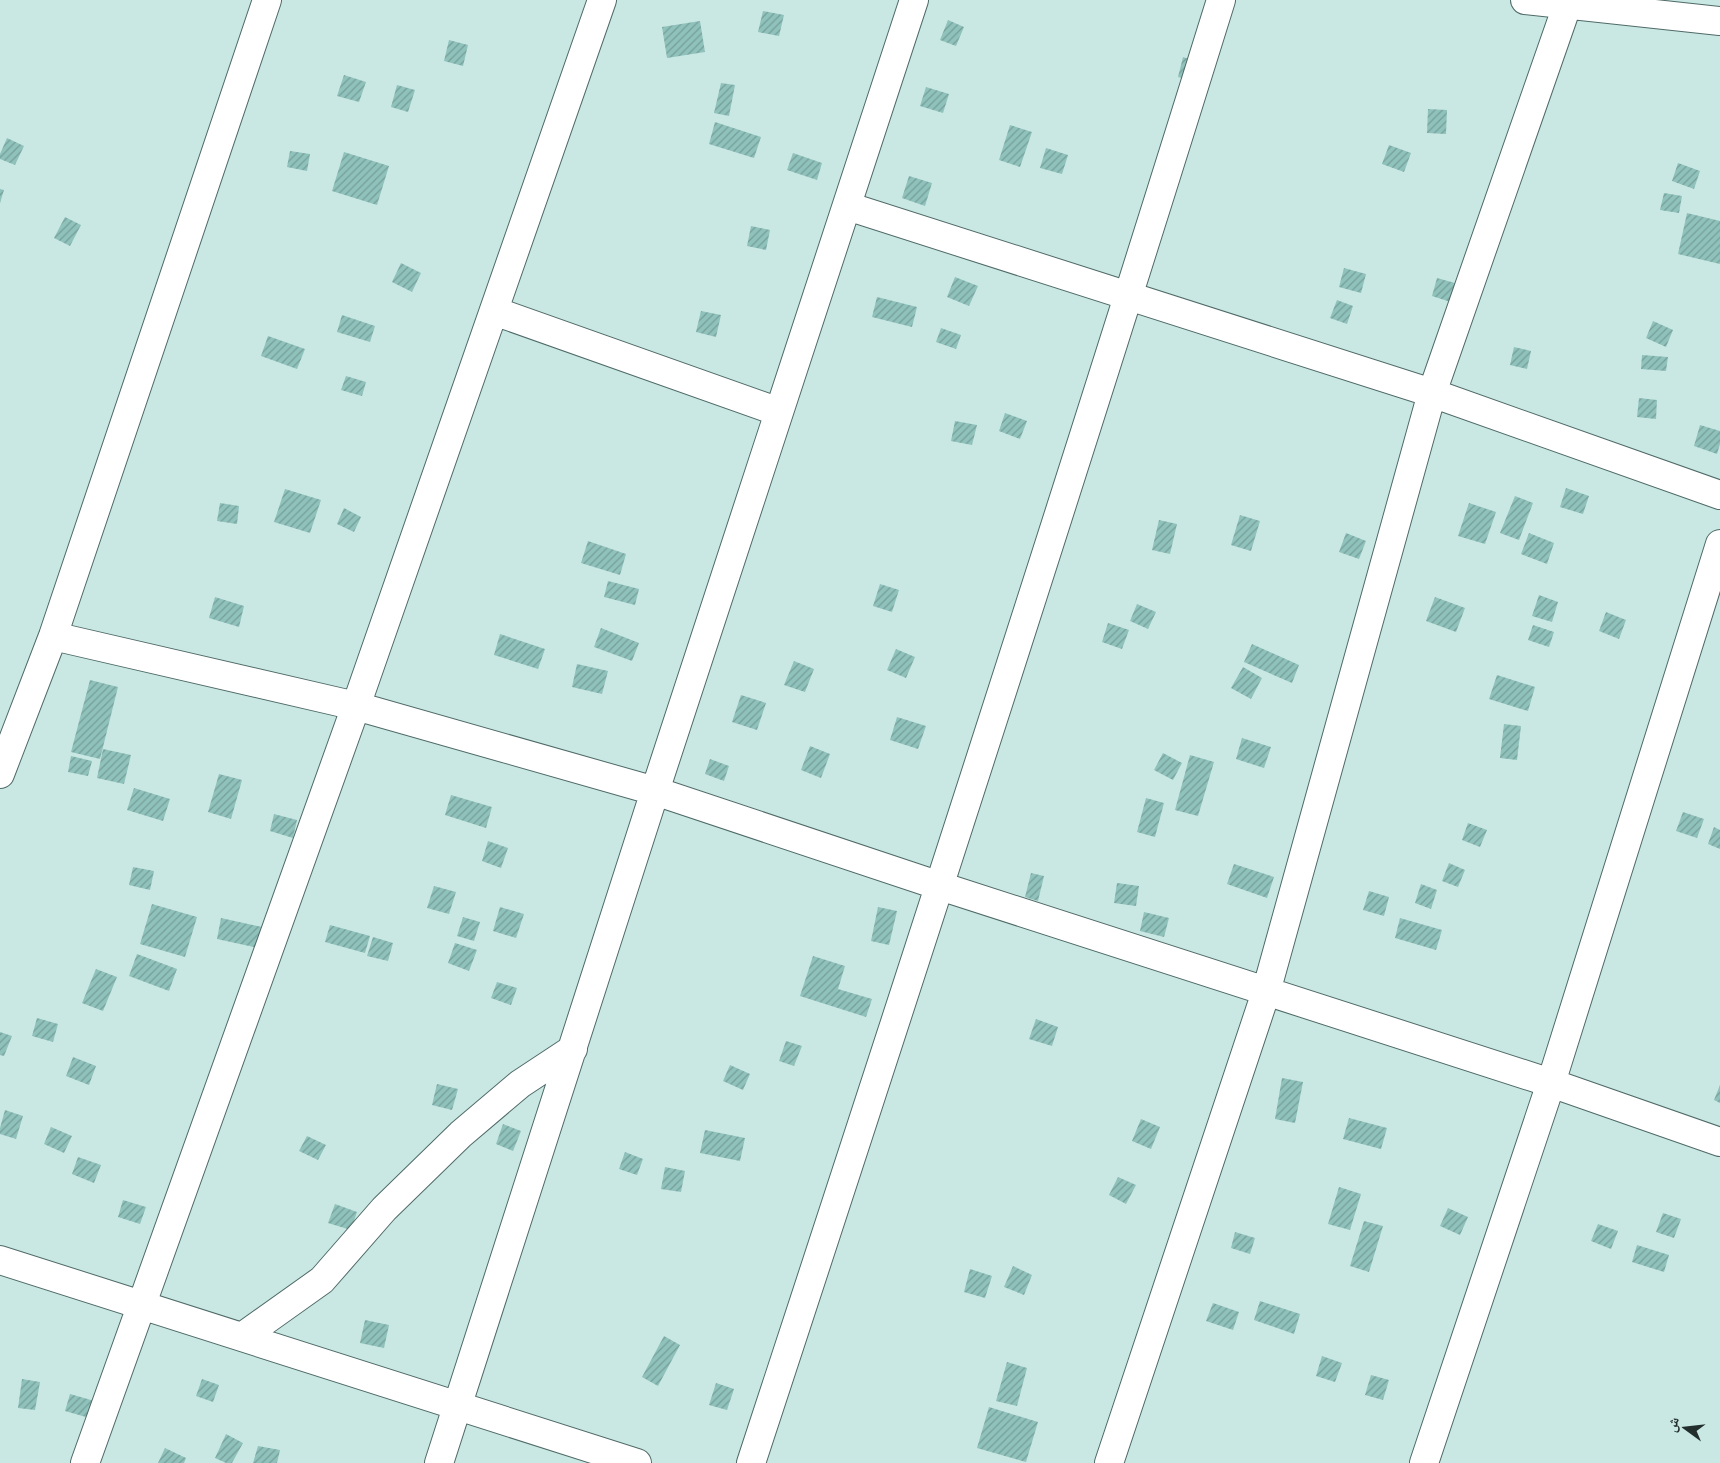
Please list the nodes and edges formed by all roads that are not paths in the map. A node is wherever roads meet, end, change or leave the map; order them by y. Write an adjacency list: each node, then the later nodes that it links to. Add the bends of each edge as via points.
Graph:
1 (267, 0): 15 (street)
2 (602, 0): 10 (street)
3 (914, 0): 8 (street)
4 (1221, 0): 9 (street)
5 (1525, 0): 6 (street)
6 (1568, 2): 7 (street); 11 (street)
7 (1720, 21)
8 (847, 206): 9 (street); 12 (street)
9 (1129, 295): 11 (street); 19 (street)
10 (494, 311): 12 (street); 16 (street)
11 (1432, 393): 13 (street); 20 (street)
12 (779, 412): 18 (street)
13 (1720, 495)
14 (1720, 544): 22 (street)
15 (53, 636): 16 (street); 17 (street)
16 (356, 706): 18 (street); 25 (street)
17 (0, 774)
18 (655, 791): 19 (street); 21 (street)
19 (940, 886): 20 (street); 31 (street)
20 (1266, 992): 22 (street); 32 (street)
21 (573, 1049): 26 (street, via 520,1084 461,1134 384,1209 322,1280); 27 (street)
22 (1551, 1083): 23 (street); 33 (street)
23 (1720, 1142)
24 (0, 1260): 25 (street)
25 (141, 1304): 26 (street); 28 (street)
26 (242, 1337): 27 (street)
27 (458, 1406): 29 (street); 30 (street)
28 (85, 1463)
29 (440, 1463)
30 (637, 1463)
31 (751, 1463)
32 (1109, 1463)
33 (1424, 1463)

